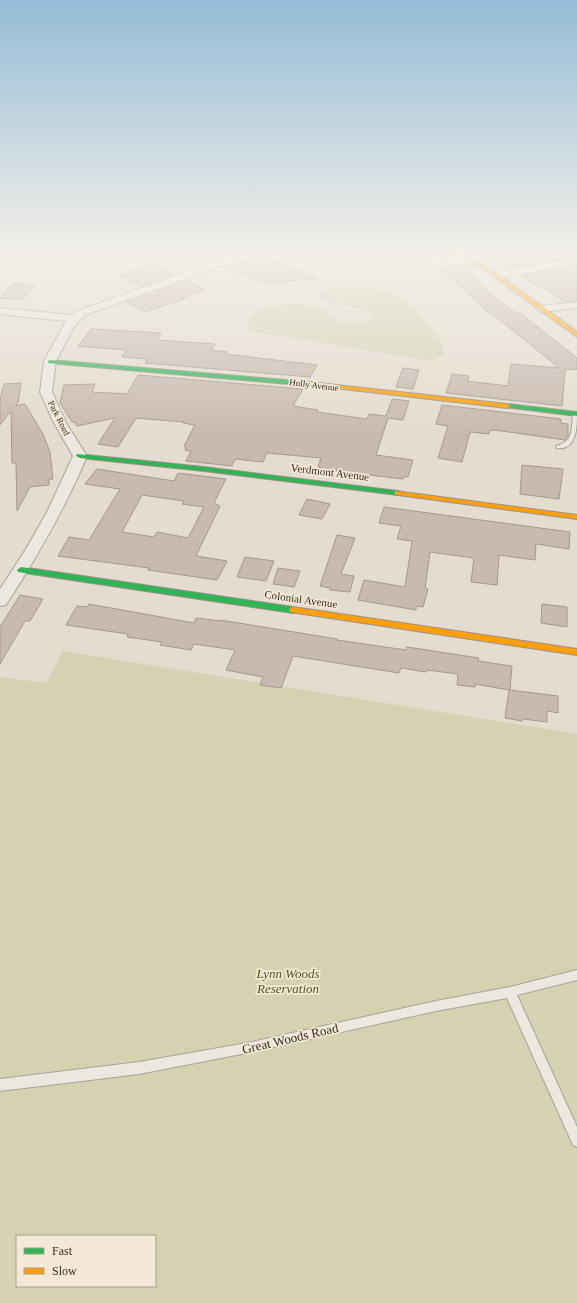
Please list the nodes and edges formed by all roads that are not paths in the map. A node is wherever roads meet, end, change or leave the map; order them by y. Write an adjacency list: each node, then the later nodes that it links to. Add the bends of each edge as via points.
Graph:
1 (0, 311): 4 (street)
2 (86, 311): 4 (street, Park Road)
3 (544, 311): 5 (street)
4 (75, 318): 6 (street, Park Road)
5 (577, 335)
6 (50, 362): 7 (street, Holly Avenue, via 287,381); 9 (street, Park Road, via 46,392 60,423)
7 (577, 414): 8 (lane, via 572,439 567,445)
8 (558, 447)
9 (80, 456): 10 (street, Verdmont Avenue, via 409,494); 11 (street, via 69,482)
10 (577, 518)
11 (21, 570): 12 (street); 13 (street, Colonial Avenue)
12 (0, 601)
13 (577, 652)
14 (577, 975): 15 (lane, Great Woods Road)
15 (510, 992): 16 (lane, Great Woods Road, via 247,1048 138,1068); 17 (lane)
16 (0, 1085)
17 (577, 1141)

